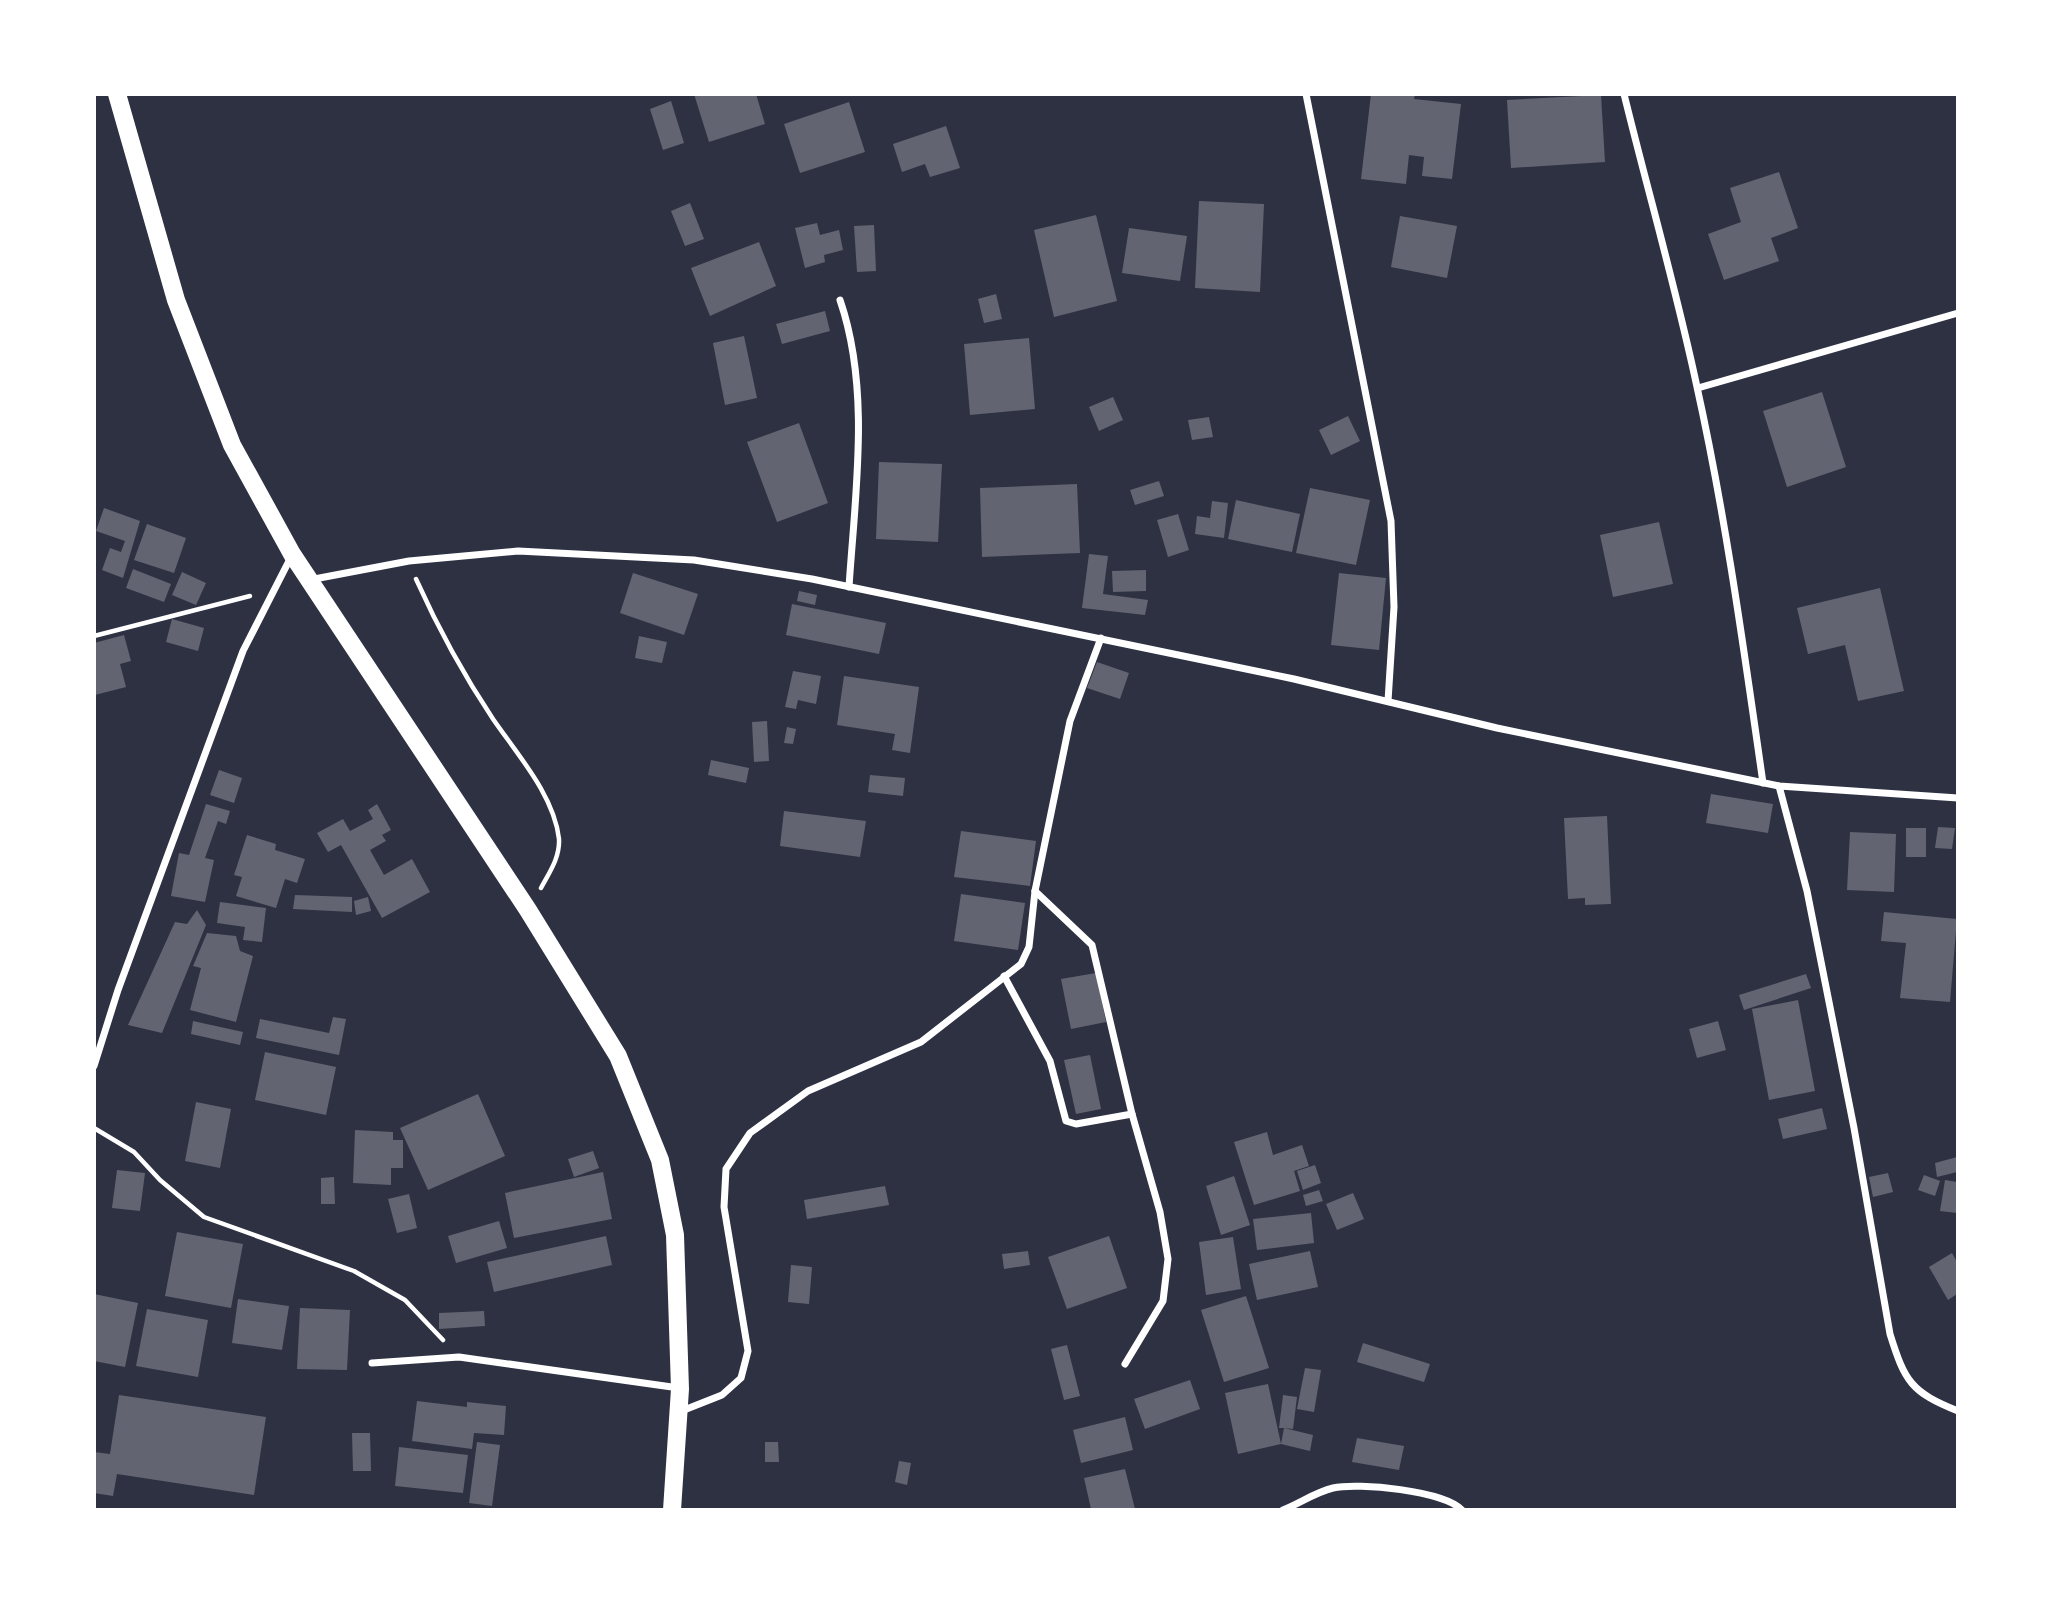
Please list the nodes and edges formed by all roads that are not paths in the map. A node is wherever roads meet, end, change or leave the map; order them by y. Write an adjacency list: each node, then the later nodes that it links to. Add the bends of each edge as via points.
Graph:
1 (117, 94): 7 (main road, via 176,300 232,445)
2 (1306, 94): 11 (street, via 1391,521 1394,607)
3 (1624, 94): 6 (street)
4 (840, 300): 9 (street, via 849,327 858,400)
5 (1958, 313): 6 (street)
6 (1698, 388): 12 (street)
7 (292, 554): 8 (main road); 17 (street, via 243,651 117,990)
8 (309, 580): 9 (street, via 408,561 518,551 694,560); 21 (main road, via 618,1056 660,1160 675,1236)
9 (849, 587): 10 (street)
10 (1101, 638): 11 (street); 15 (street, via 1070,721)
11 (1388, 701): 12 (street)
12 (1763, 783): 13 (street)
13 (1779, 786): 14 (street); 22 (street, via 1807,891 1890,1334 1899,1363 1925,1398)
14 (1958, 798)
15 (1035, 891): 16 (street, via 1029,947 1021,964); 18 (street, via 1091,946)
16 (1004, 976): 18 (street, via 1050,1061 1066,1122); 23 (street, via 921,1042 807,1091 750,1133 726,1169 724,1207 748,1351 741,1378 722,1395)
17 (94, 1066)
18 (1132, 1114): 20 (street, via 1160,1212 1168,1259 1163,1301)
19 (372, 1363): 21 (street, via 459,1357)
20 (1125, 1364)
21 (680, 1389): 23 (main road)
22 (1958, 1411)
23 (678, 1412): 24 (main road)
24 (672, 1510)
25 (1283, 1510): 26 (street, via 1345,1486 1425,1494)
26 (1462, 1510)

